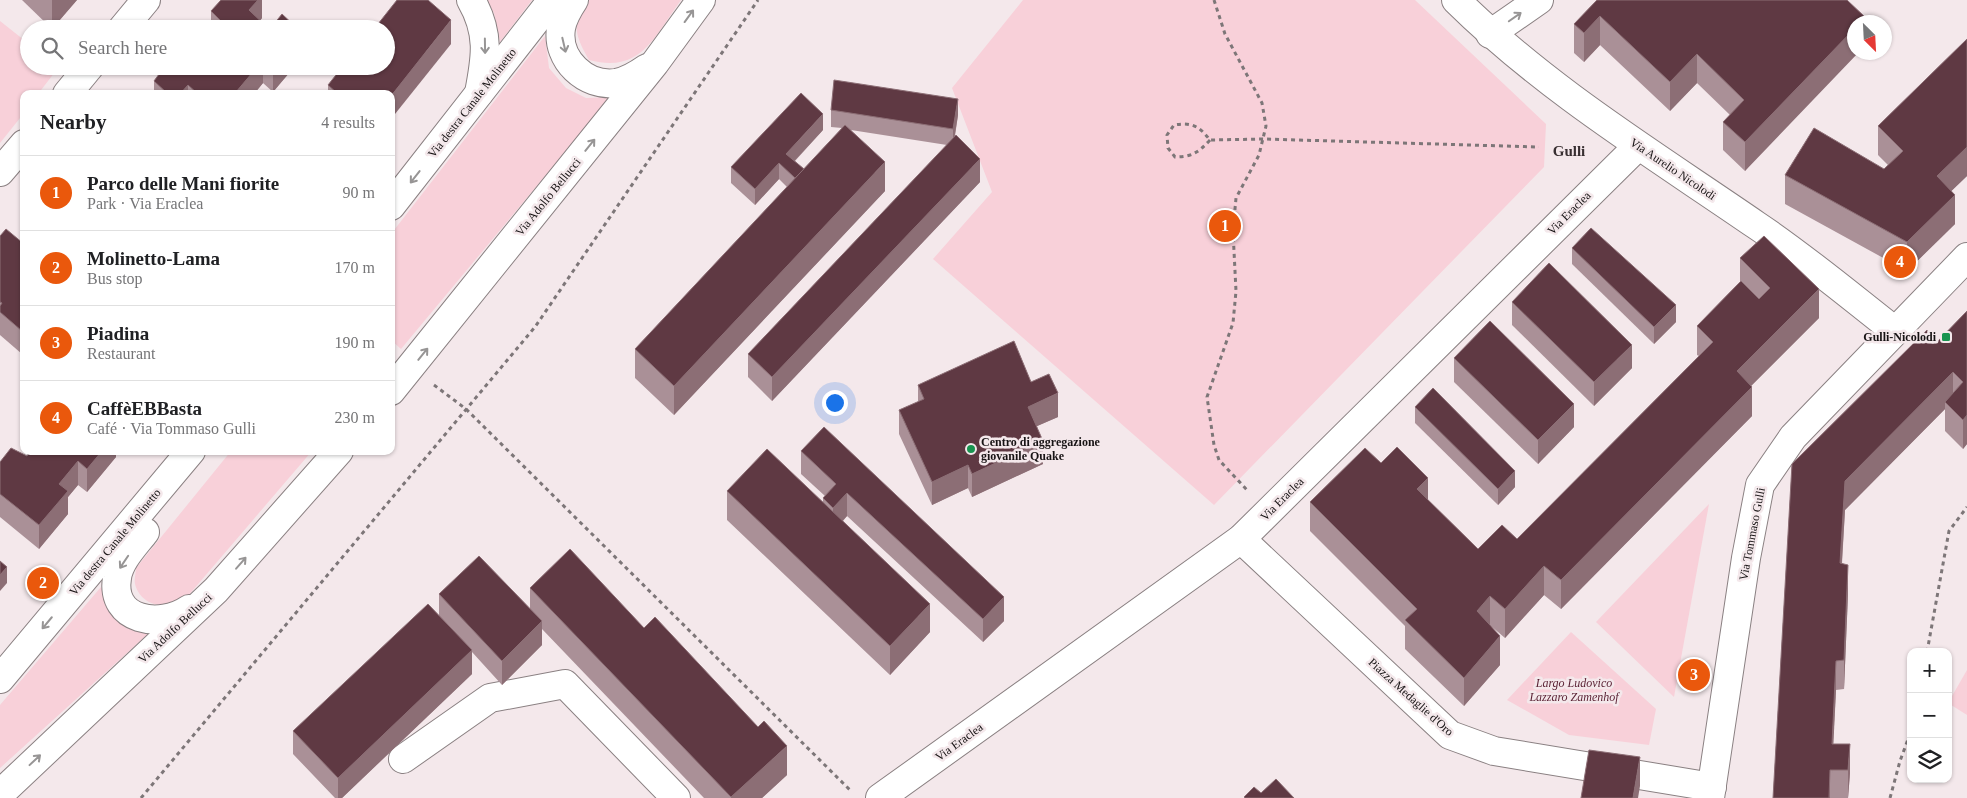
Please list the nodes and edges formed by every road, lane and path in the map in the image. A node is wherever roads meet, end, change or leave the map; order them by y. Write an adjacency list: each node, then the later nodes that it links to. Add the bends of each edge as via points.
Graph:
1 (146, 0): 10 (street)
2 (472, 0): 15 (street, one-way to 15, via 485,33 487,48)
3 (552, 0): 15 (street, Via destra Canale Molinetto)
4 (574, 0): 12 (street, one-way to 12, via 565,14 561,30 563,46 568,60 586,78 599,83 617,83)
5 (701, 0): 12 (street, Via Adolfo Bellucci, one-way to 5)
6 (758, 0): 27 (path, via 535,327)
7 (1214, 0): 16 (path, via 1225,34 1262,103 1266,126)
8 (1456, 0): 11 (street, Via Aurelio Nicolodi)
9 (1539, 0): 11 (street, one-way to 9)
10 (129, 20)
11 (1490, 34): 18 (street, Via Aurelio Nicolodi, via 1575,102)
12 (655, 64): 25 (street, Via Adolfo Bellucci, one-way to 12)
13 (82, 75): 14 (street)
14 (69, 90)
15 (478, 97): 22 (street, Via destra Canale Molinetto, one-way to 22)
16 (1263, 139): 17 (path); 19 (path); 32 (path, via 1259,155 1236,198 1233,323 1208,397 1219,460)
17 (1210, 140): 17 (path, via 1201,129 1188,122 1174,125 1167,135 1168,148 1175,157 1189,157)
18 (1638, 146): 24 (street, Via Aurelio Nicolodi, via 1758,226); 32 (street, Via Eraclea)
19 (1539, 147)
20 (20, 149): 21 (street)
21 (0, 172)
22 (395, 201)
23 (1967, 257): 24 (street, Via Tommaso Gulli)
24 (1895, 331): 39 (street, Via Tommaso Gulli, via 1793,437 1760,486)
25 (412, 368): 26 (street, Via Adolfo Bellucci); 27 (path)
26 (395, 387)
27 (466, 409): 41 (path); 43 (path)
28 (188, 455): 36 (street, Via destra Canale Molinetto, one-way to 36)
29 (200, 455): 34 (street, one-way to 34, via 119,568 117,586 127,609 150,621 180,615)
30 (335, 455): 34 (street, Via Adolfo Bellucci, one-way to 30)
31 (1967, 507): 35 (path, via 1949,531)
32 (1269, 512): 33 (street, Via Eraclea)
33 (1242, 539): 39 (street, Piazza Medaglie d'Oro, via 1450,735 1494,751); 44 (street, Via Eraclea)
34 (216, 590): 40 (street, Via Adolfo Bellucci, one-way to 34)
35 (1928, 648)
36 (0, 679)
37 (1909, 738): 45 (path)
38 (404, 759): 42 (street, via 490,698 565,684)
39 (1711, 792)
40 (0, 794)
41 (141, 798)
42 (676, 798)
43 (858, 798)
44 (880, 798)
45 (1890, 798)

